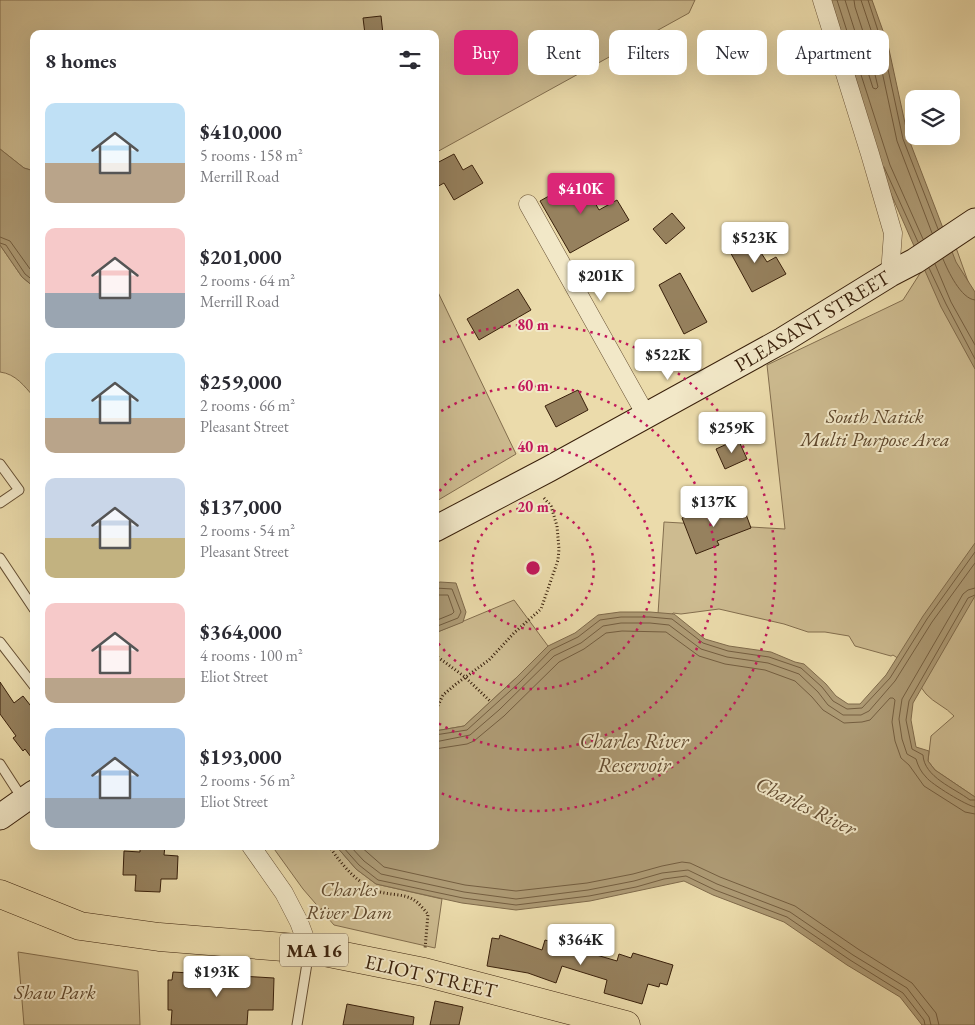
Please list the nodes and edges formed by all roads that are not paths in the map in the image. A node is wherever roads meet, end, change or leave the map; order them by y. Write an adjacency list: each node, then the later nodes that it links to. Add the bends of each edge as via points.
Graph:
1 (822, 0): 4 (street, via 892,233)
2 (528, 204): 5 (street)
3 (965, 227): 4 (main road, PLEASANT STREET)
4 (890, 274): 5 (main road, PLEASANT STREET, via 783,340)
5 (646, 415): 8 (main road, PLEASANT STREET)
6 (0, 464): 7 (lane, via 19,490)
7 (0, 503)
8 (439, 527)
9 (0, 558): 10 (lane)
10 (30, 603)
11 (0, 642): 12 (lane)
12 (30, 681)
13 (0, 764): 14 (lane)
14 (29, 797): 15 (main road)
15 (0, 817)
16 (254, 850): 18 (street, via 284,894)
17 (0, 897): 18 (main road, ELIOT STREET / MA 16, via 80,926 159,937)
18 (309, 949): 19 (lane); 20 (main road, ELIOT STREET / MA 16, via 424,972)
19 (298, 1025)
20 (626, 1025)

